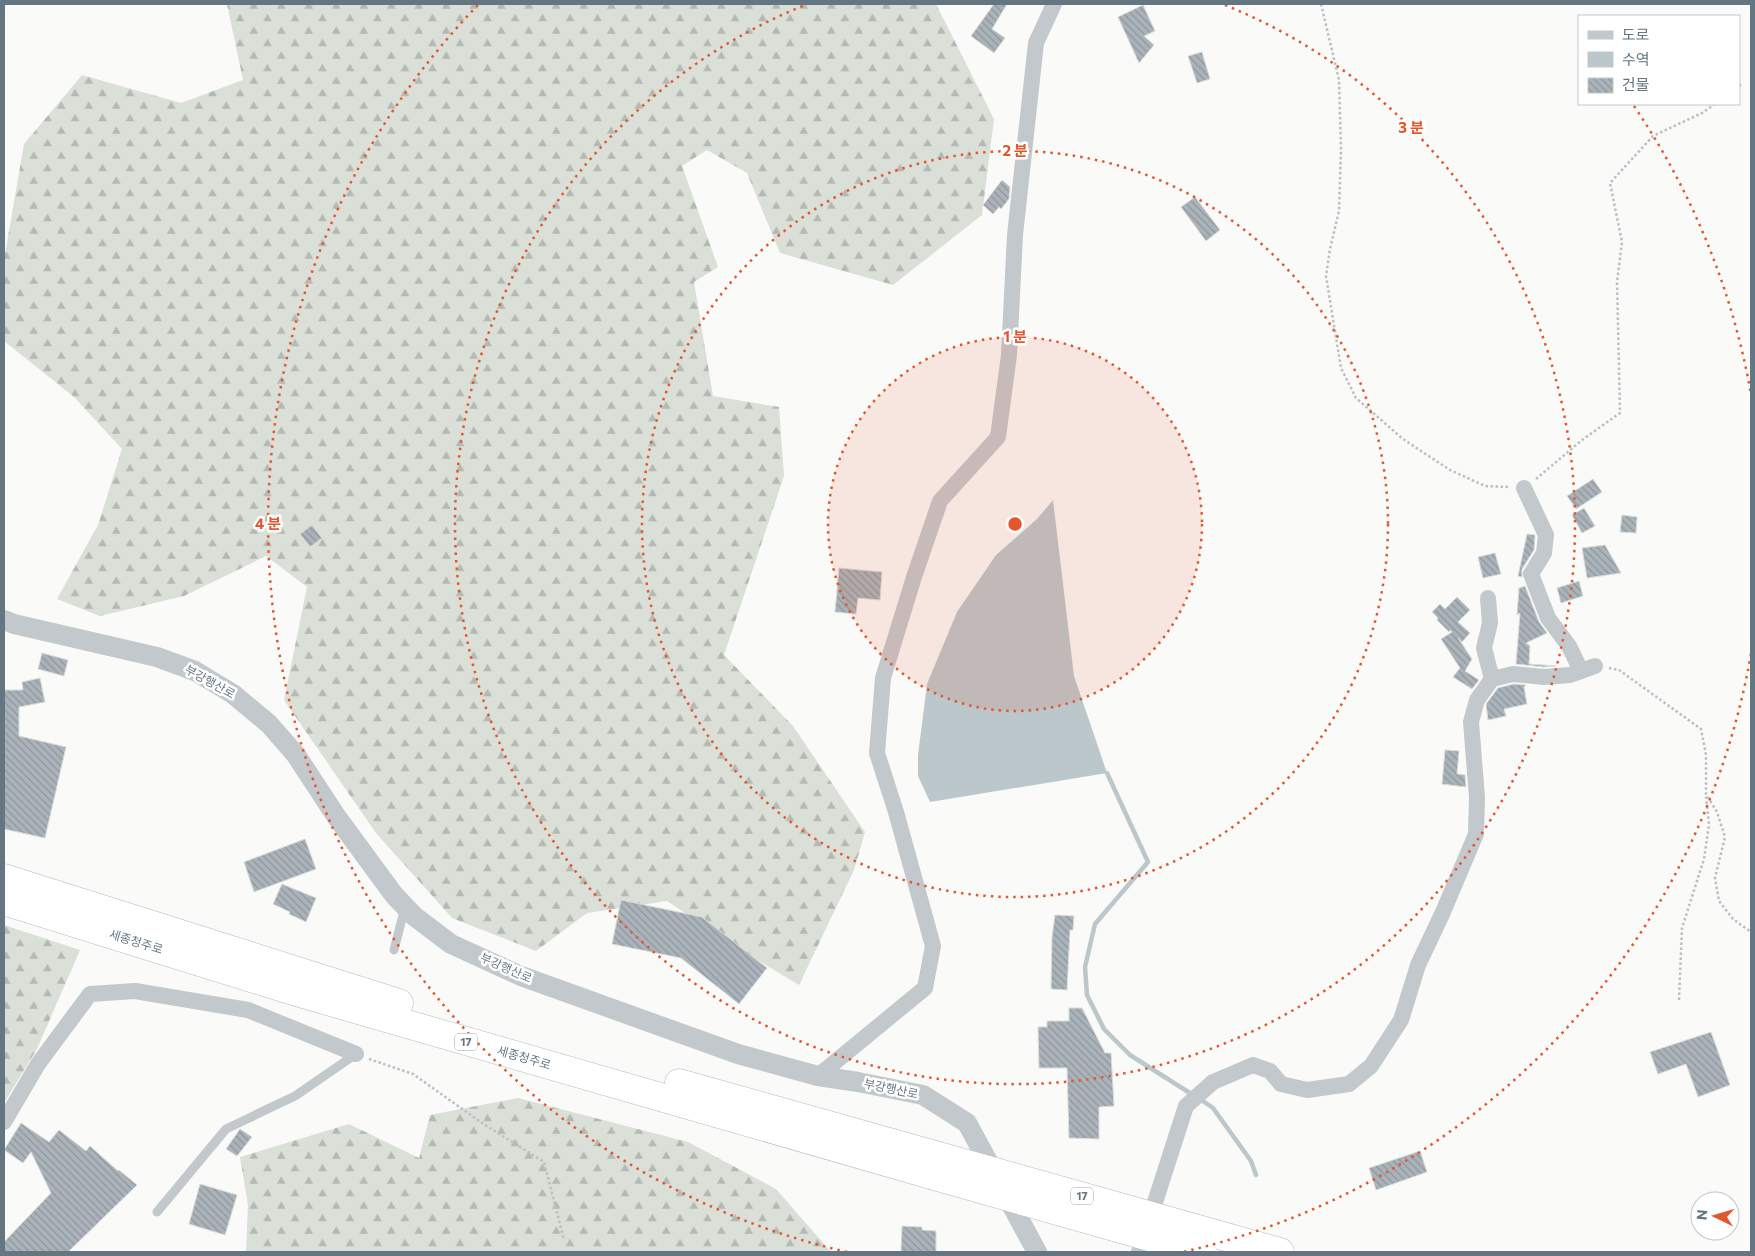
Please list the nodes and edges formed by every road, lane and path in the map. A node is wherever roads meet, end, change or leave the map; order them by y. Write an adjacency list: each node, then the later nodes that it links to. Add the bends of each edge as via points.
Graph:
1 (1054, 4): 17 (street, via 1036,43 1015,235 1009,355 998,436 940,502 883,678 877,753 934,946 925,988)
2 (1321, 4): 4 (path, via 1339,80 1340,210 1326,276 1341,368 1356,398 1403,439 1450,470 1485,486)
3 (1714, 105): 4 (path, via 1653,136 1610,183 1622,242 1617,282 1620,413)
4 (1524, 488): 7 (street, via 1546,536 1544,553 1531,574 1548,618)
5 (1488, 598): 8 (street, via 1490,624 1484,648)
6 (4, 620): 12 (street, 부강행산로, via 156,657 195,671 233,694 269,724 296,755 336,816)
7 (1588, 668): 8 (street, via 1570,675 1513,674); 9 (path, via 1619,670 1701,729 1706,755)
8 (1492, 679): 23 (street, via 1477,700 1471,722 1477,797 1476,834 1418,965 1402,1020 1371,1066 1349,1084 1308,1090 1281,1084 1270,1071 1253,1065 1213,1082 1188,1104)
9 (1706, 794): 13 (path, via 1725,837 1715,878 1719,901 1733,919); 15 (path, via 1709,825 1704,859 1682,928)
10 (4, 878): 19 (highway, 세종청주로 / 17, via 456,1021)
11 (4, 901): 19 (highway, 세종청주로 / 17, via 296,992)
12 (405, 907): 14 (lane); 17 (street, 부강행산로, via 451,944 521,976 738,1054)
13 (1751, 932)
14 (394, 950)
15 (1679, 1000)
16 (356, 1054): 18 (street, via 248,1010 135,991 90,994 38,1064); 20 (lane, via 295,1096 226,1129); 21 (path, via 413,1074 544,1162)
17 (818, 1076): 22 (street, 부강행산로, via 922,1095 967,1123)
18 (4, 1122)
19 (929, 1164): 24 (highway, 17, bridge); 25 (highway, 17, bridge)
20 (157, 1212)
21 (564, 1240)
22 (1037, 1252)
23 (1139, 1252)
24 (1202, 1252)
25 (1280, 1252)

